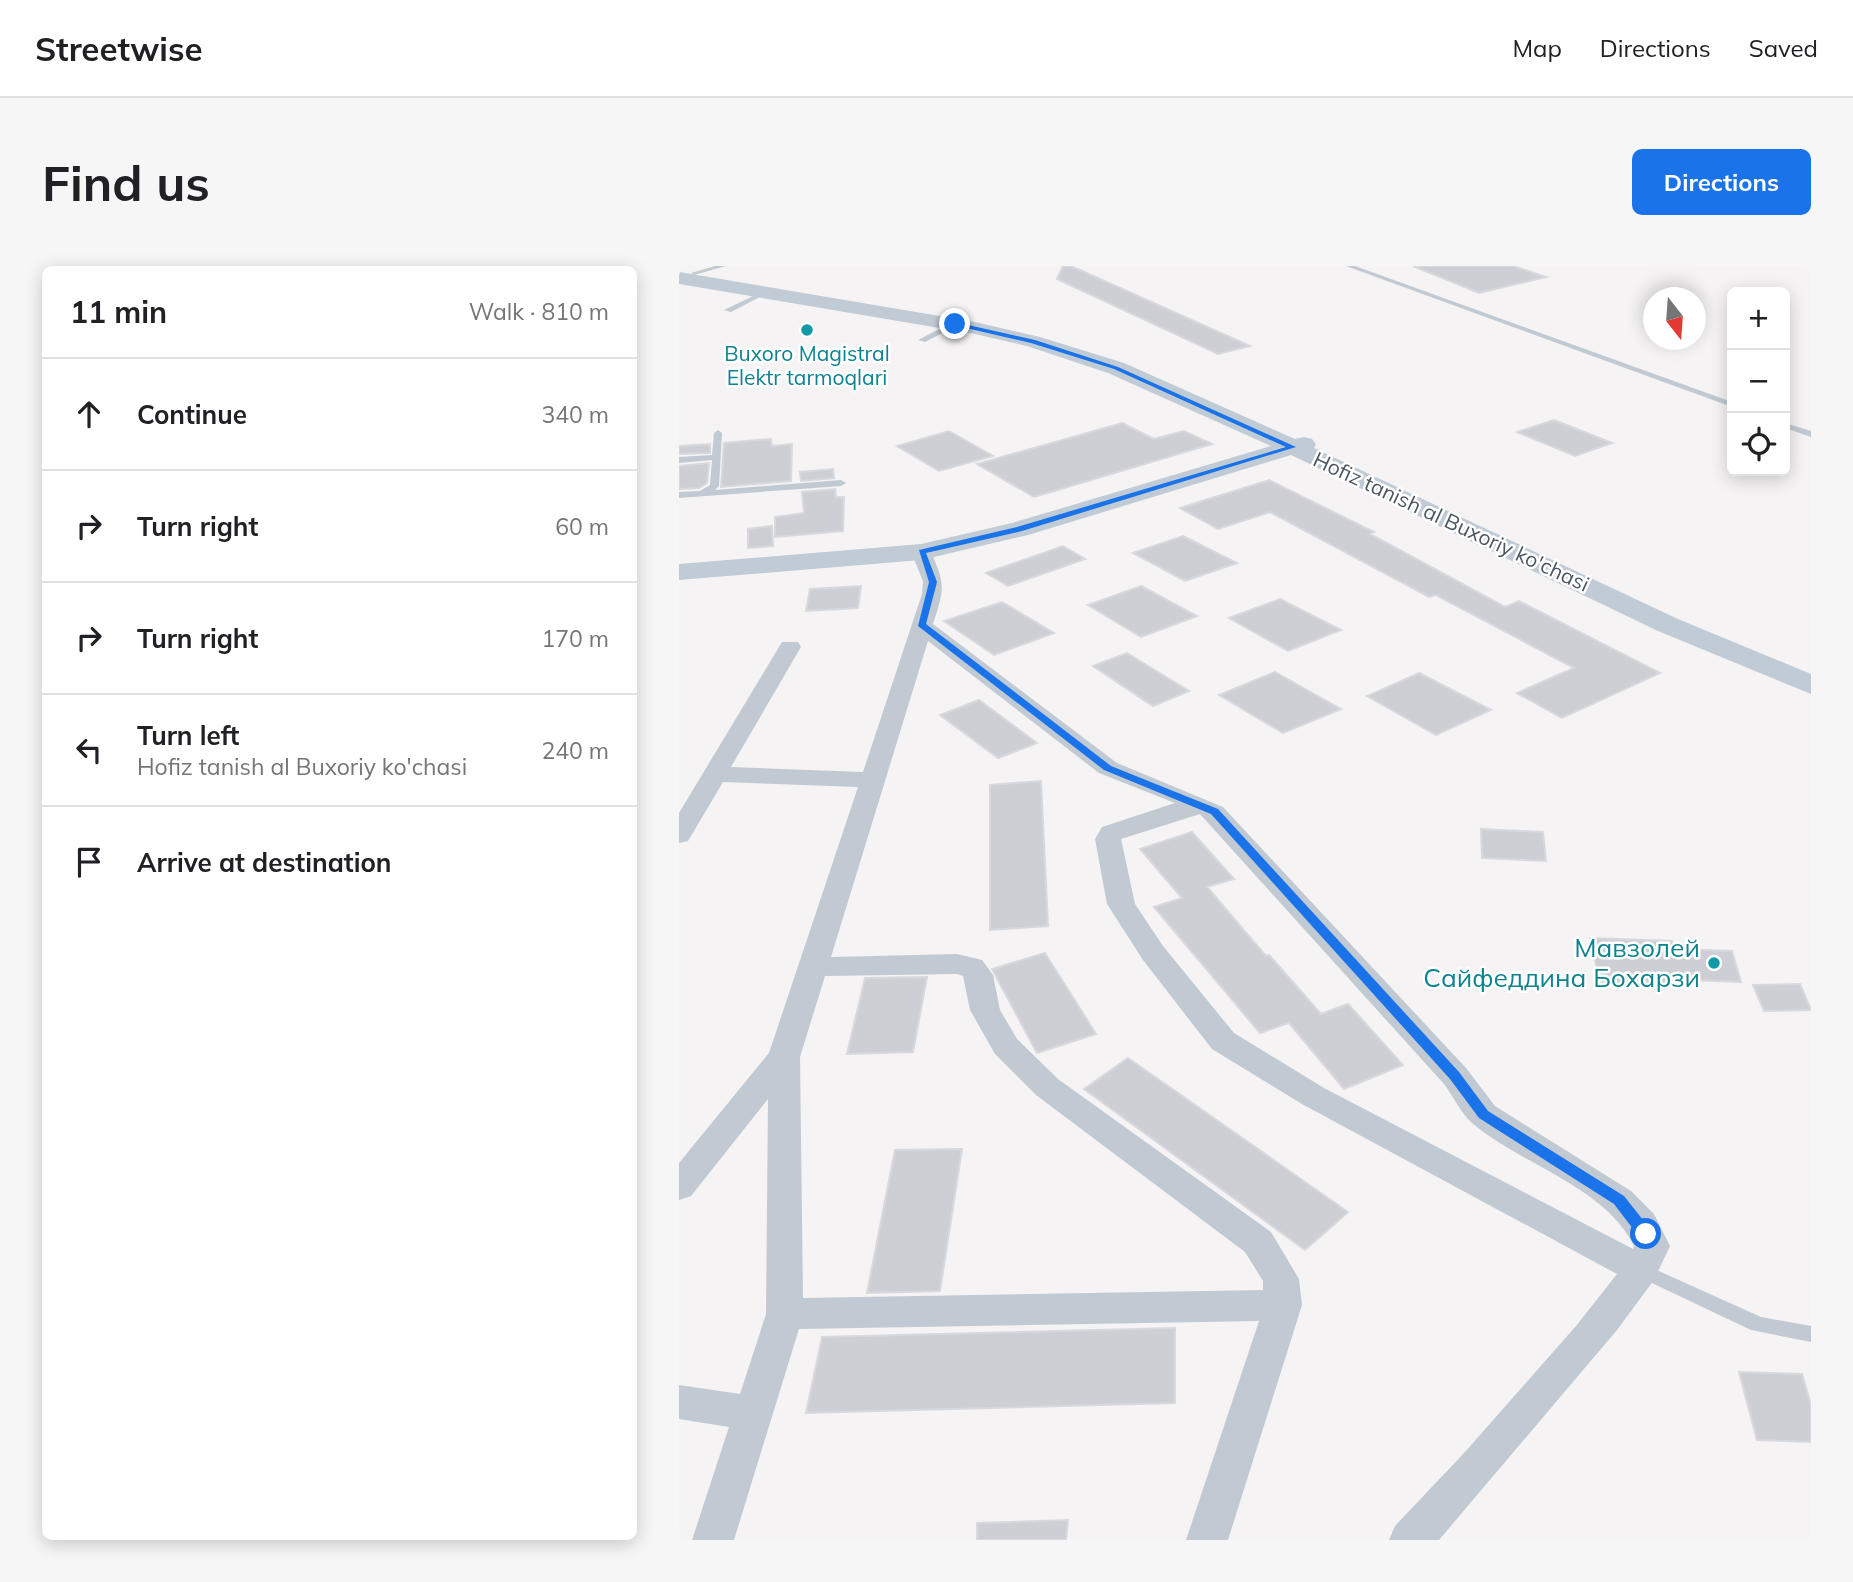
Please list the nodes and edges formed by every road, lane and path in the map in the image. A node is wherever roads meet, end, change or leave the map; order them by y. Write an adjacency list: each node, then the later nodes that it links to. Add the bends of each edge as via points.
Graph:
1 (723, 266): 3 (lane)
2 (1349, 266): 8 (lane)
3 (684, 274): 4 (main road, Hofiz tanish al Buxoriy ko'chasi); 12 (main road, Hofiz tanish al Buxoriy ko'chasi, via 999,326 1091,350 1147,369)
4 (766, 292): 5 (lane); 6 (main road, Hofiz tanish al Buxoriy ko'chasi)
5 (728, 310)
6 (955, 324): 7 (lane); 12 (main road, Hofiz tanish al Buxoriy ko'chasi, via 1033,341 1116,368)
7 (922, 340)
8 (1727, 403)
9 (1790, 427): 11 (lane)
10 (718, 433): 13 (lane)
11 (1811, 434)
12 (1303, 445): 18 (main road, via 1019,529); 22 (main road, Hofiz tanish al Buxoriy ko'chasi); 23 (main road, Hofiz tanish al Buxoriy ko'chasi, via 1668,625)
13 (716, 457): 14 (lane); 16 (lane, via 714,486)
14 (679, 460)
15 (841, 483): 16 (lane)
16 (704, 493): 17 (lane)
17 (679, 497)
18 (922, 552): 19 (main road); 20 (street, via 933,582)
19 (679, 572)
20 (921, 625): 25 (street); 26 (street, via 1108,768)
21 (790, 647): 24 (street)
22 (1811, 668)
23 (1811, 685)
24 (714, 774): 25 (street); 27 (street)
25 (871, 780): 28 (street)
26 (1205, 806): 31 (street, via 1455,1076 1483,1114 1619,1200 1641,1224 1652,1246); 31 (street, via 1119,828 1108,839 1121,904 1153,953 1223,1041 1313,1096)
27 (679, 835)
28 (813, 967): 29 (street); 32 (street, via 972,967 985,1010 1006,1046 1047,1087 1258,1242 1281,1279)
29 (784, 1057): 30 (street); 33 (street)
30 (679, 1187)
31 (1641, 1270): 34 (lane, via 1758,1324); 39 (street)
32 (1283, 1305): 33 (street); 38 (street)
33 (785, 1314): 36 (street)
34 (1811, 1334)
35 (679, 1402): 36 (street)
36 (753, 1413): 37 (street)
37 (713, 1540)
38 (1207, 1540)
39 (1411, 1540)

